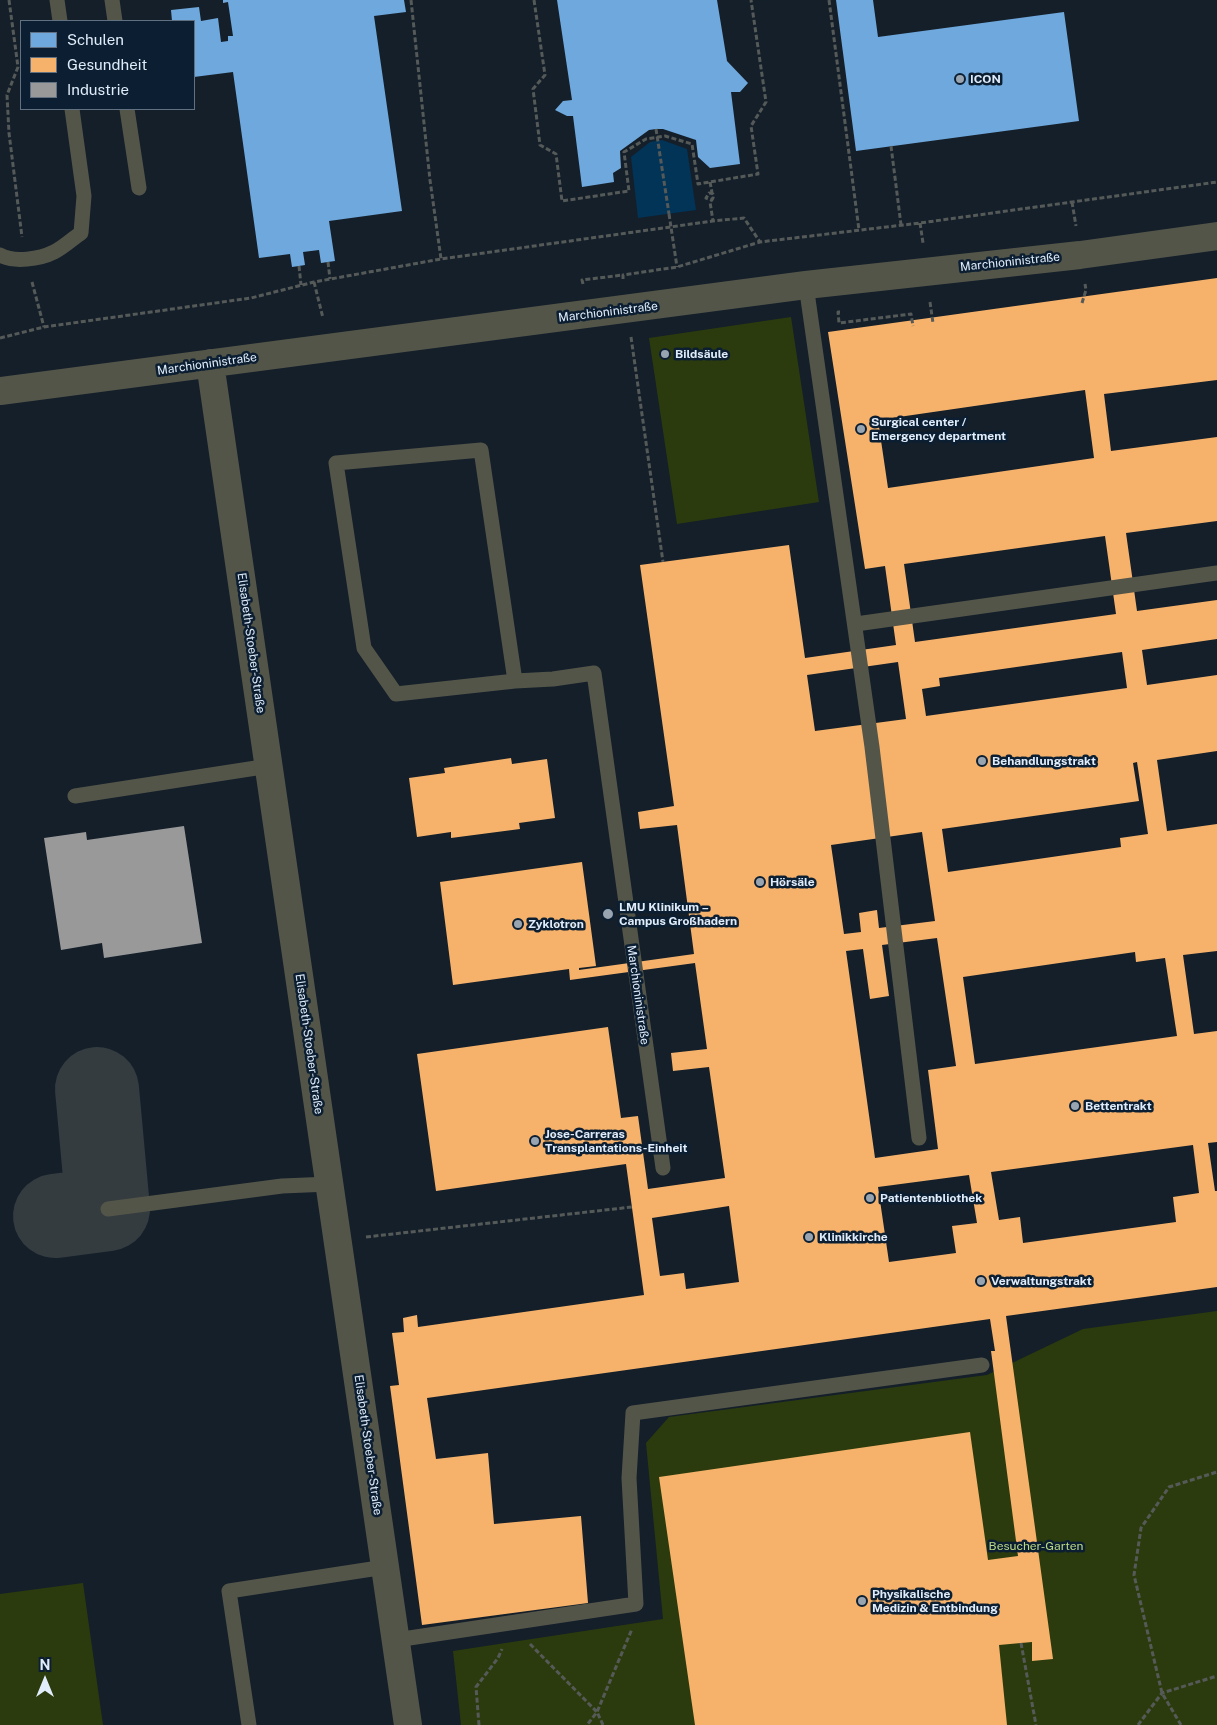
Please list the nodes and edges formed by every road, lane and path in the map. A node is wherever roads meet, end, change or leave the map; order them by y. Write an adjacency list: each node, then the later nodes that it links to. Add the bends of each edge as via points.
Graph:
1 (9, 0): 25 (path, via 18,67 7,95 9,133)
2 (57, 0): 8 (lane)
3 (112, 0): 9 (lane)
4 (411, 0): 24 (path)
5 (534, 0): 14 (path, via 545,75 533,89 540,145 556,154 562,201 629,191 624,152 646,139 665,136 692,144 698,184)
6 (751, 0): 14 (path, via 766,102 751,126 758,174)
7 (829, 0): 20 (path)
8 (60, 20)
9 (115, 20)
10 (72, 110): 25 (lane, via 84,196 81,233 54,252)
11 (127, 110): 16 (lane)
12 (656, 129): 19 (path, bridge)
13 (891, 146): 18 (path)
14 (710, 182): 17 (path)
15 (1217, 182): 18 (path)
16 (139, 188)
17 (713, 221): 19 (path); 22 (path, via 744,218)
18 (901, 225): 20 (path)
19 (671, 227): 22 (path, via 677,267); 24 (path)
20 (859, 230): 22 (path)
21 (1217, 236): 33 (street, Marchioninistraße)
22 (760, 242)
23 (0, 254): 25 (lane, via 7,259)
24 (441, 258): 29 (path)
25 (26, 260): 41 (path)
26 (328, 262): 29 (path)
27 (298, 266): 32 (path)
28 (623, 275): 31 (path, via 582,280)
29 (330, 279): 30 (path)
30 (314, 282): 32 (path); 43 (path)
31 (583, 285)
32 (301, 286): 41 (path, via 250,298)
33 (806, 286): 37 (street, Marchioninistraße); 48 (lane)
34 (1086, 290): 36 (path)
35 (921, 302): 39 (path, via 930,301)
36 (1082, 303)
37 (628, 310): 43 (street, Marchioninistraße); 46 (path)
38 (847, 311): 40 (path, via 838,312 839,323 912,314)
39 (933, 323)
40 (913, 326)
41 (44, 327): 42 (path)
42 (0, 338)
43 (329, 347): 44 (street, Marchioninistraße)
44 (210, 363): 45 (street, Marchioninistraße); 50 (street, Elisabeth-Stoeber-Straße)
45 (0, 391)
46 (663, 562)
47 (1217, 574): 48 (lane)
48 (856, 624): 52 (lane)
49 (515, 681): 49 (lane, via 481,450 336,463 364,648 396,694); 53 (lane, Marchioninistraße, via 594,672)
50 (269, 766): 51 (lane); 54 (street, Elisabeth-Stoeber-Straße)
51 (75, 796)
52 (919, 1138)
53 (663, 1168)
54 (330, 1184): 56 (lane, via 282,1186); 57 (street, Elisabeth-Stoeber-Straße)
55 (632, 1207): 57 (path)
56 (108, 1209)
57 (338, 1240): 60 (street, Elisabeth-Stoeber-Straße)
58 (982, 1365): 61 (lane, via 633,1413 629,1478)
59 (1217, 1472): 67 (path, via 1169,1487 1141,1528 1134,1575)
60 (385, 1567): 62 (street, Elisabeth-Stoeber-Straße); 69 (lane, via 229,1592)
61 (636, 1604): 62 (lane); 68 (path, via 631,1631)
62 (396, 1640): 70 (street, Elisabeth-Stoeber-Straße)
63 (526, 1640): 68 (path)
64 (504, 1643): 71 (path, via 498,1658 476,1688)
65 (1021, 1643): 74 (path)
66 (1217, 1676): 67 (path)
67 (1162, 1693): 75 (path); 76 (path)
68 (597, 1712): 72 (path); 73 (path)
69 (249, 1725)
70 (408, 1725)
71 (478, 1725)
72 (588, 1725)
73 (603, 1725)
74 (1036, 1725)
75 (1138, 1725)
76 (1181, 1725)

